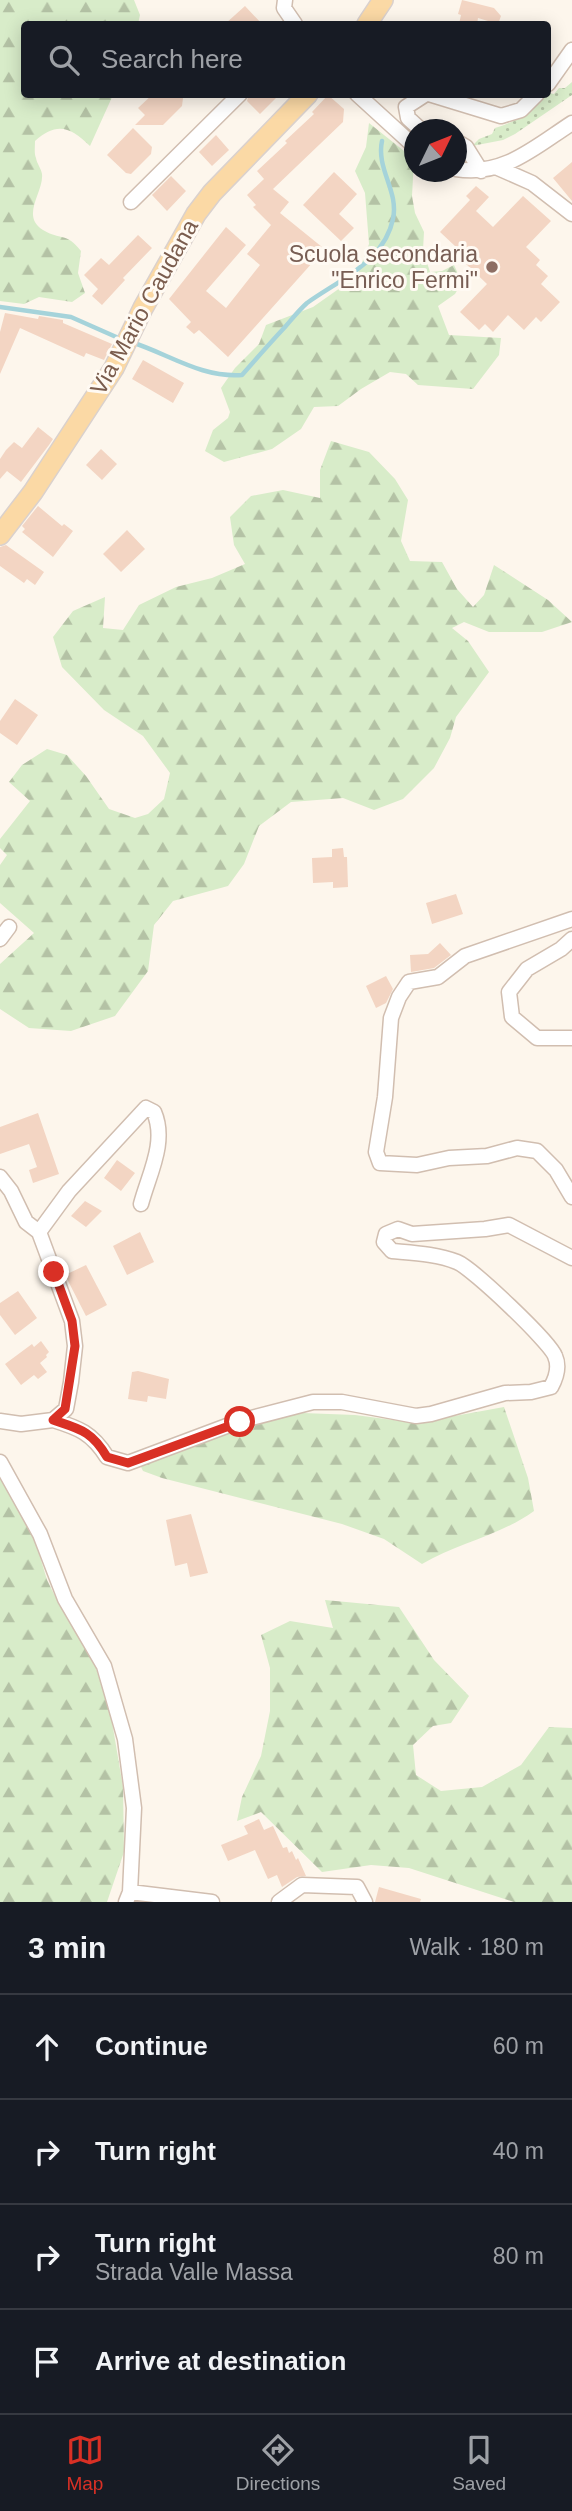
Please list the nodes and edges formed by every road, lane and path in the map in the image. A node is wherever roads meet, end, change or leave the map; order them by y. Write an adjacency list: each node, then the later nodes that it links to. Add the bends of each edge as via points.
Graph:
1 (285, 0): 3 (street, via 284,8)
2 (383, 0): 4 (main road)
3 (293, 21)
4 (369, 21)
5 (572, 50): 6 (street)
6 (551, 79)
7 (236, 98): 20 (street)
8 (304, 98): 22 (main road, Via Mario Caudana, via 196,214 114,368)
9 (361, 98): 15 (street)
10 (421, 98): 13 (street, via 405,107)
11 (441, 98): 12 (street, via 501,116 521,110)
12 (533, 98)
13 (409, 119)
14 (572, 123): 17 (street)
15 (404, 136)
16 (467, 150): 19 (street)
17 (498, 168): 19 (street); 21 (street, via 532,183)
18 (467, 170): 19 (street)
19 (481, 171)
20 (131, 202)
21 (572, 214)
22 (0, 535)
23 (572, 919): 27 (street, via 465,956 438,977 408,982 391,1018 386,1097 376,1152 380,1163 417,1166 517,1148 537,1152 556,1170)
24 (572, 939): 25 (street, via 527,969 509,992 512,1017 537,1038)
25 (572, 1038)
26 (0, 1177): 29 (street, via 26,1222)
27 (572, 1197)
28 (141, 1204): 29 (street, via 160,1144 159,1123 146,1108 69,1191)
29 (39, 1232): 31 (street, via 72,1321 75,1346 65,1409)
30 (572, 1258): 31 (street, via 509,1225 412,1234 398,1229 386,1234 384,1242 393,1251 439,1257 479,1275 556,1356 557,1376 551,1387 505,1393 416,1416 342,1402 313,1402 240,1422 128,1463 107,1457 97,1440 78,1428)
31 (53, 1420): 32 (street)
32 (0, 1421)
33 (0, 1462): 34 (street, via 40,1534 65,1599 104,1666 125,1739 134,1808)
34 (128, 1897): 35 (street)
35 (212, 1902)
36 (281, 1902): 37 (street); 38 (street, via 303,1885 357,1887)
37 (298, 1902)
38 (365, 1902)

